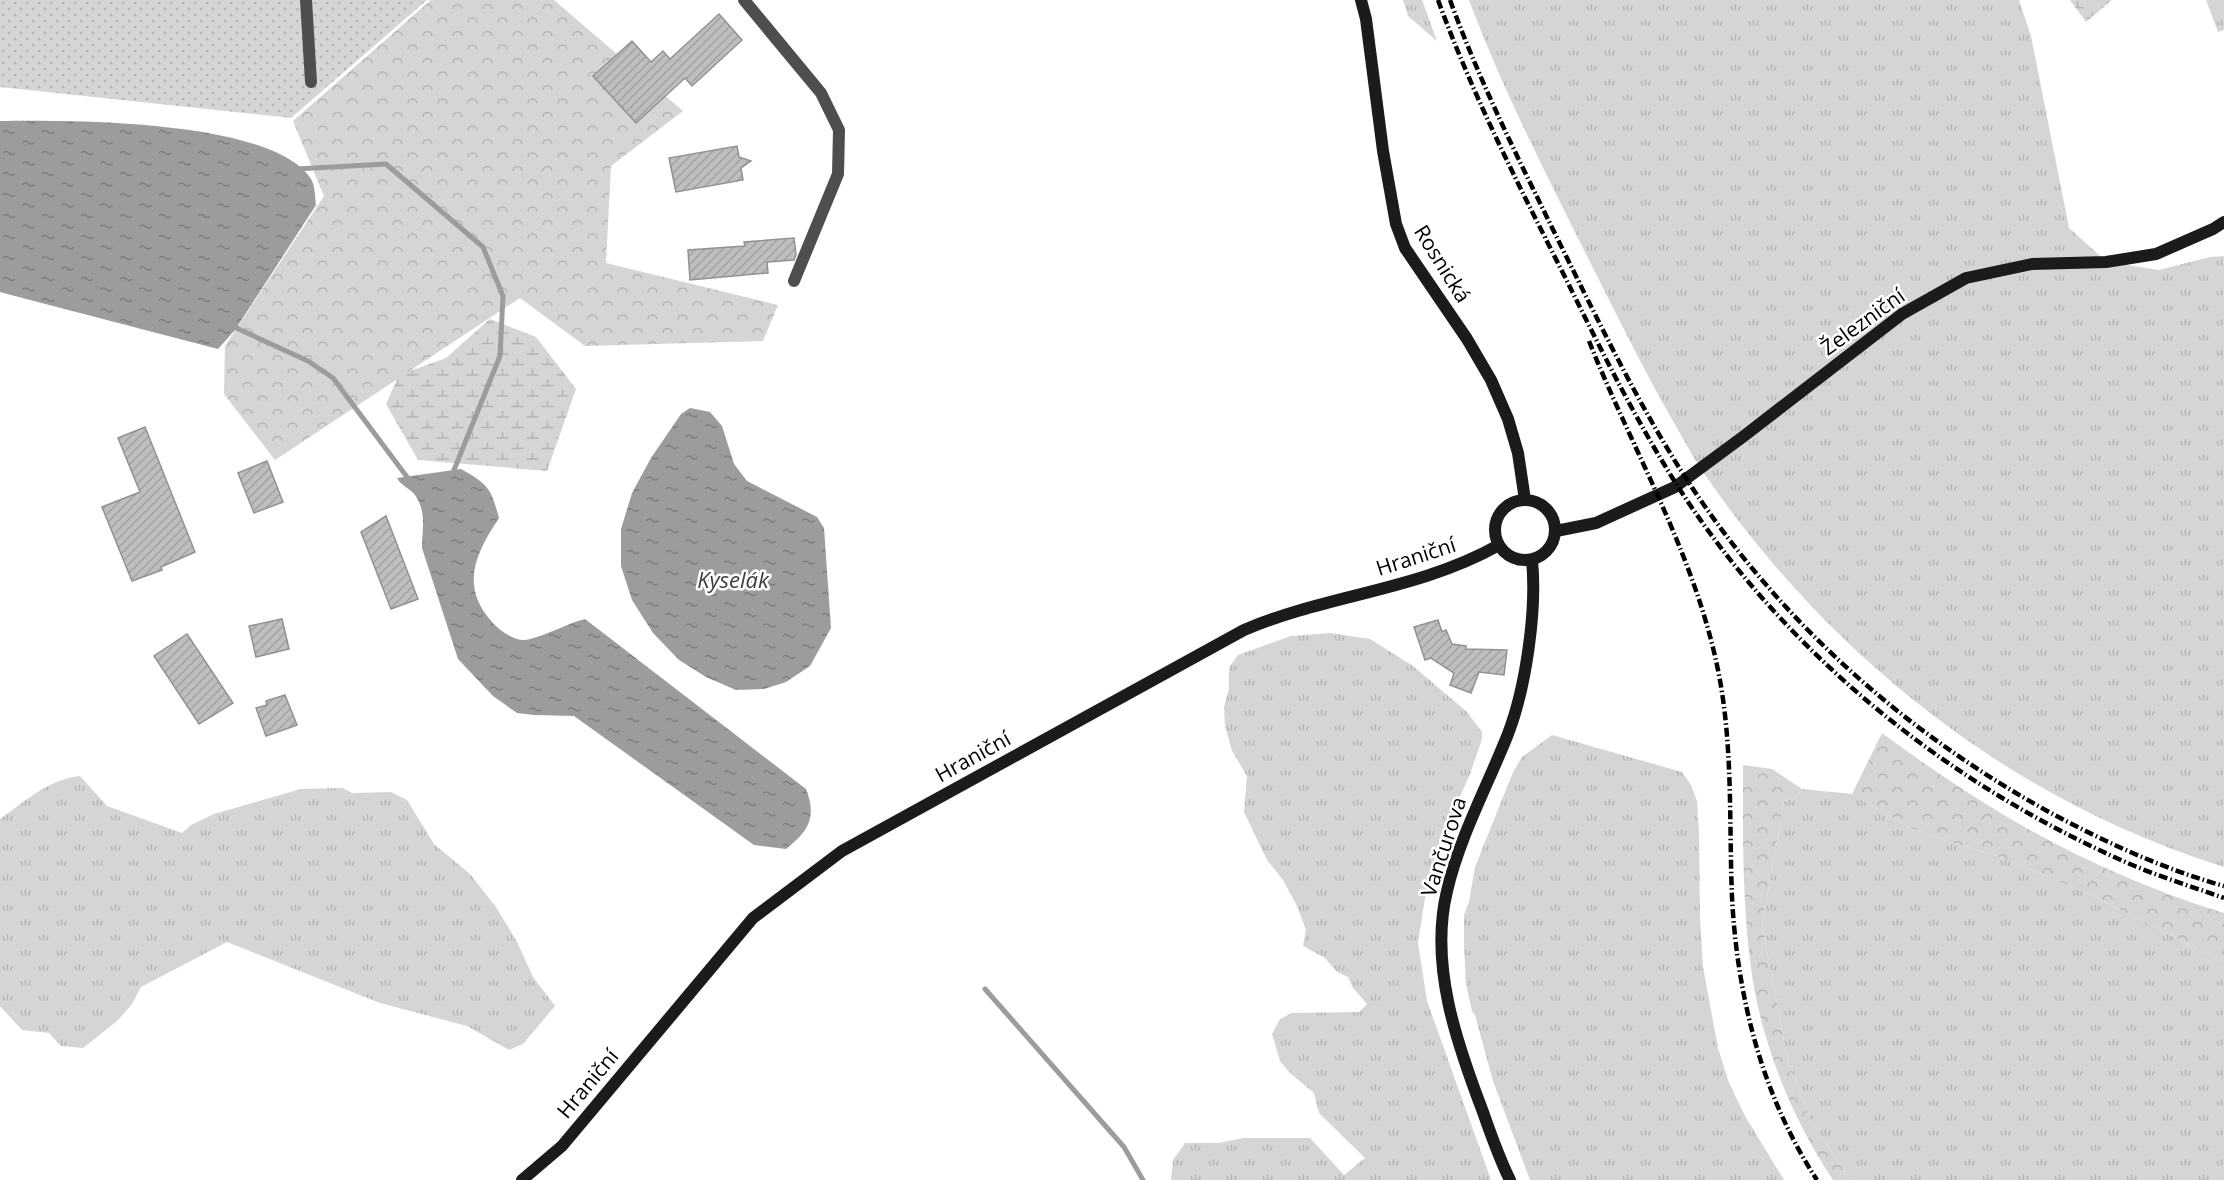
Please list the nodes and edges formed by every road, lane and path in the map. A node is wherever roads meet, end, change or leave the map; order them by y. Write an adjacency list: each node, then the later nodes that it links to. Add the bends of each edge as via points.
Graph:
1 (306, 0): 4 (street)
2 (744, 0): 6 (street, via 821,93 839,130 838,174)
3 (1361, 0): 7 (street, Rosnická, via 1396,224 1405,248 1491,380 1518,453)
4 (311, 82)
5 (2224, 222): 8 (street, Železniční, via 2156,254 2106,262 2032,264 1966,278 1902,314 1675,487 1596,523)
6 (794, 281)
7 (1525, 500): 8 (street, via 1547,509); 9 (street, via 1509,505 1498,516 1495,531)
8 (1556, 531): 10 (street, via 1546,552)
9 (1499, 545): 10 (street, via 1516,560); 11 (street, Hraniční, via 1454,567 1393,588 1307,608 1244,630 842,851 753,918 562,1146)
10 (1532, 560): 12 (street, Vančurova, via 1534,583 1520,696 1457,856 1446,893 1442,927 1444,979 1453,1019 1470,1078)
11 (522, 1180)
12 (1510, 1180)

